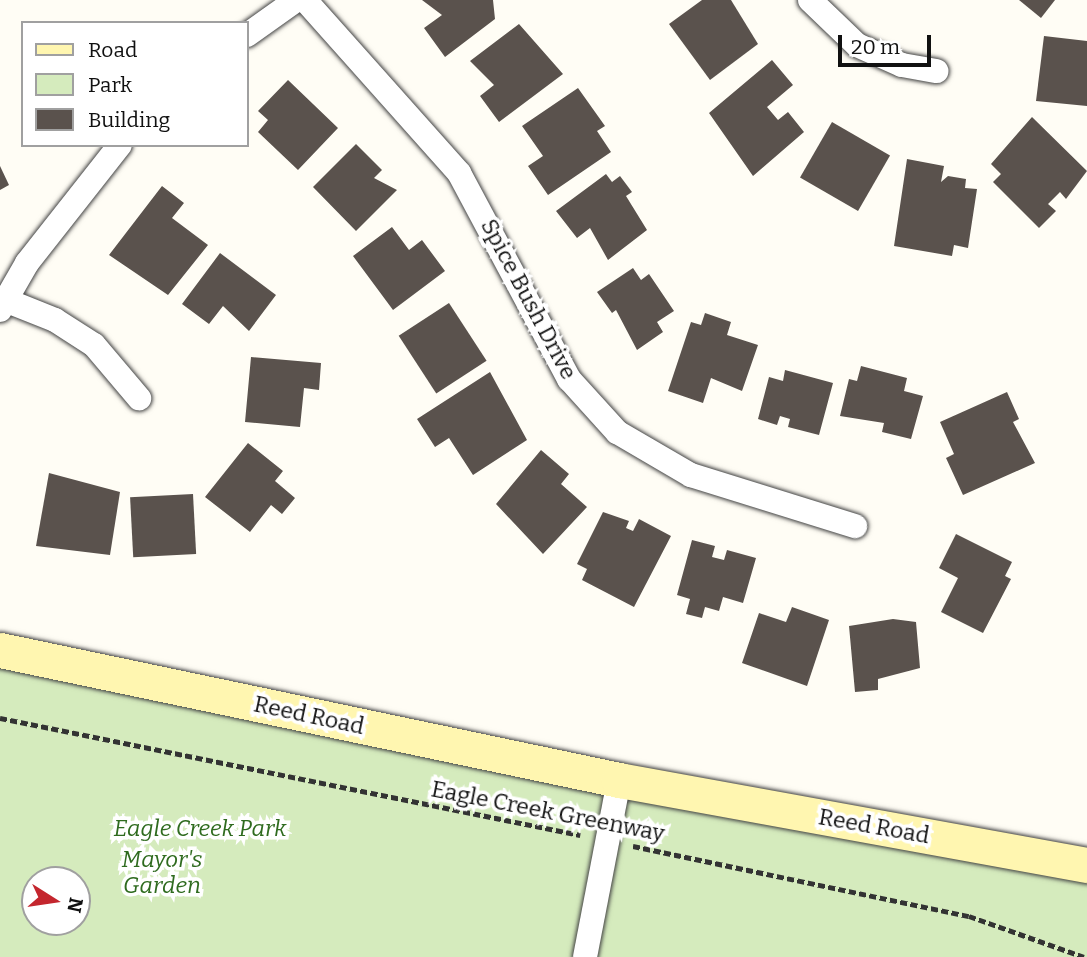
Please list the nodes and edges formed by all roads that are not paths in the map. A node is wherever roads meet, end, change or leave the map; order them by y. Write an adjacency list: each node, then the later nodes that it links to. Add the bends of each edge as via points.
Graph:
1 (296, 0): 4 (street)
2 (304, 0): 9 (street, Spice Bush Drive, via 459,173 569,379 617,432 684,472)
3 (810, 0): 5 (street, via 856,45 902,65)
4 (248, 34)
5 (936, 71)
6 (118, 147): 7 (street, via 78,192)
7 (2, 303): 8 (street, via 55,320 94,345)
8 (139, 398)
9 (855, 526)
10 (0, 650): 11 (main road, Reed Road)
11 (619, 780): 12 (main road, Reed Road); 13 (street)
12 (1087, 865)
13 (585, 957)

